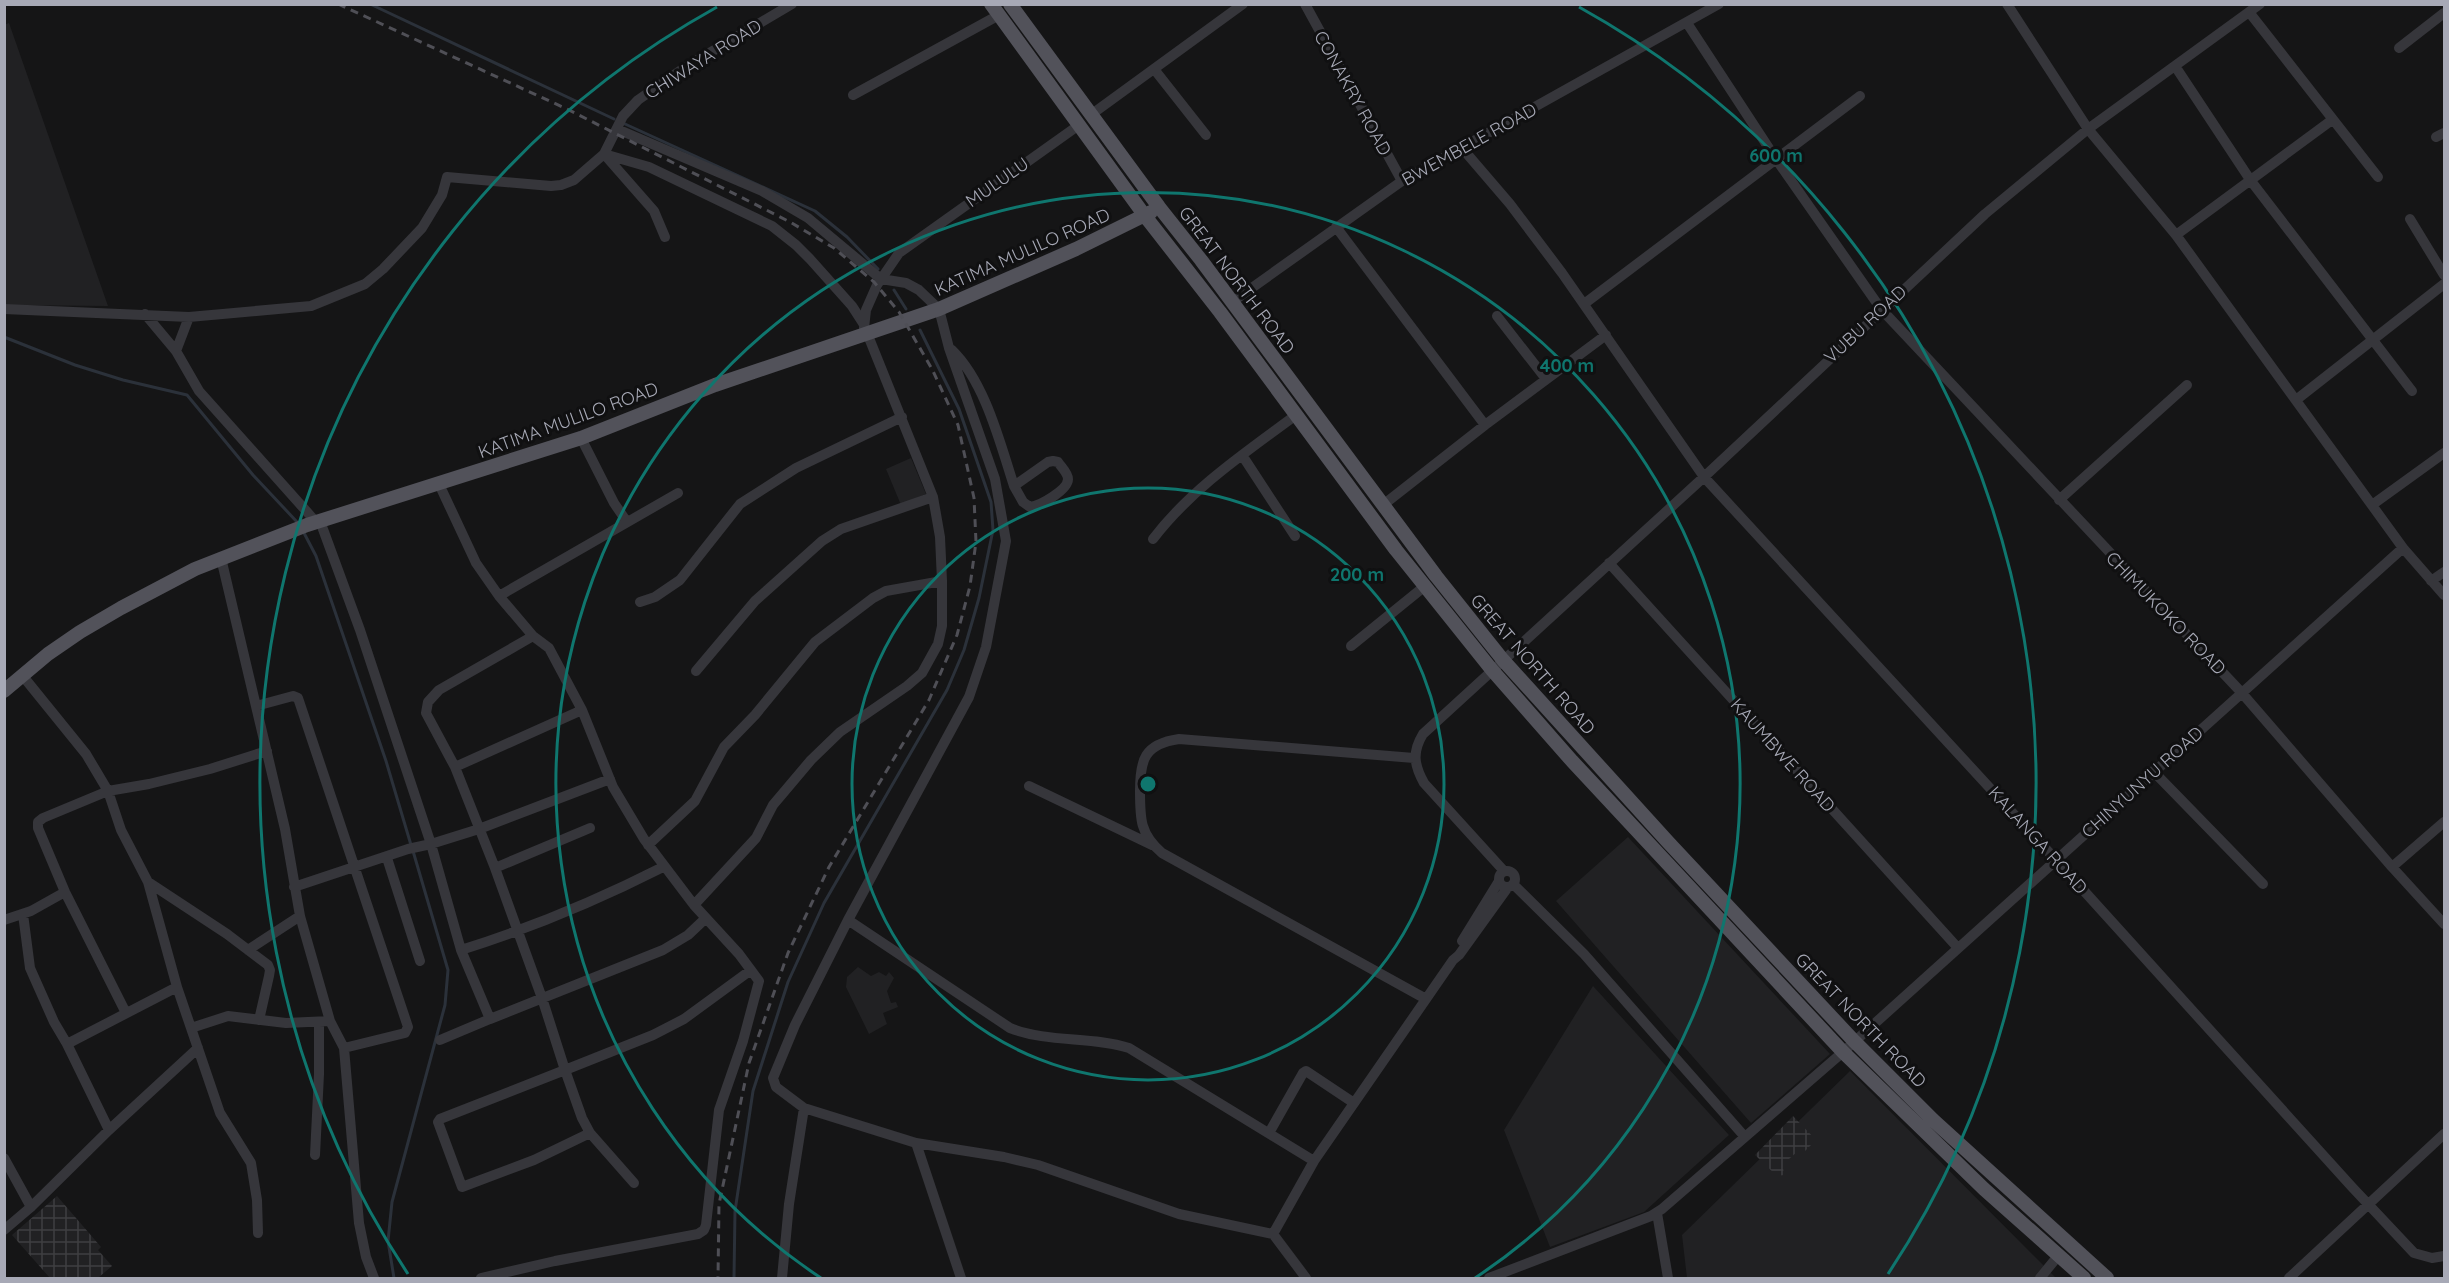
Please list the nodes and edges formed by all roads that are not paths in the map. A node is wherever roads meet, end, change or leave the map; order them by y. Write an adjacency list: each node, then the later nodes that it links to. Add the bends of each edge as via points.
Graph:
1 (792, 4): 20 (street, CHIWAYA ROAD, via 638,100)
2 (1010, 4): 17 (main road, GREAT NORTH ROAD)
3 (1243, 4): 14 (street)
4 (1305, 4): 27 (street, CONAKRY ROAD)
5 (1719, 4): 11 (street, BWEMBELE ROAD)
6 (2007, 4): 21 (street)
7 (2260, 4): 9 (street, VUBU ROAD)
8 (995, 10): 15 (street); 19 (main road, GREAT NORTH ROAD)
9 (2249, 12): 13 (street, VUBU ROAD); 18 (street)
10 (2445, 13): 12 (street)
11 (1687, 23): 23 (street, BWEMBELE ROAD); 25 (street, CHIMUKOKO ROAD)
12 (2399, 48)
13 (2175, 66): 21 (street, VUBU ROAD); 28 (street)
14 (1154, 69): 17 (street); 22 (street)
15 (853, 94)
16 (1860, 96): 25 (street)
17 (1092, 114): 29 (main road, GREAT NORTH ROAD)
18 (2332, 120): 26 (street); 28 (street)
19 (1079, 124): 30 (main road, GREAT NORTH ROAD); 36 (street, MULULU, via 916,239 899,253)
20 (616, 129): 24 (street, CHIWAYA ROAD); 36 (street, via 762,192 808,218)
21 (2088, 129): 33 (street); 42 (street, VUBU ROAD, via 1984,213)
22 (1206, 135)
23 (1462, 148): 27 (street, BWEMBELE ROAD); 39 (street, KALANGA ROAD, via 1536,237)
24 (604, 154): 34 (street, via 654,211); 45 (street, via 574,180 561,185 447,177 442,195 422,228 365,284 311,306); 46 (street, via 649,167 772,226 810,259 852,306)
25 (1776, 159): 39 (street); 42 (street, CHIMUKOKO ROAD)
26 (2378, 177)
27 (1402, 181): 32 (street, BWEMBELE ROAD)
28 (2251, 181): 33 (street); 48 (street)
29 (1159, 207): 30 (main road, KATIMA MULILO ROAD); 38 (main road, GREAT NORTH ROAD)
30 (1145, 216): 41 (main road, KATIMA MULILO ROAD); 55 (main road, GREAT NORTH ROAD)
31 (2410, 219): 35 (street)
32 (1336, 227): 38 (street, BWEMBELE ROAD); 57 (street)
33 (2176, 235): 54 (street)
34 (665, 237)
35 (2445, 275)
36 (880, 279): 41 (street, via 906,283); 46 (street, MULULU, via 866,310)
37 (2445, 284): 48 (street)
38 (1232, 302): 67 (main road, GREAT NORTH ROAD)
39 (1584, 304): 47 (street, KALANGA ROAD)
40 (4, 309): 43 (street)
41 (939, 309): 46 (main road, KATIMA MULILO ROAD); 49 (street)
42 (1881, 309): 61 (street, VUBU ROAD); 66 (street, CHIMUKOKO ROAD)
43 (145, 314): 45 (street); 50 (street)
44 (1497, 316): 51 (street)
45 (189, 317): 50 (street)
46 (865, 331): 56 (street); 58 (main road, KATIMA MULILO ROAD)
47 (1606, 335): 51 (street); 61 (street, KALANGA ROAD)
48 (2374, 342): 53 (street); 54 (street)
49 (949, 348): 63 (street, via 975,382); 122 (street, via 994,479 1006,541 986,647 969,697)
50 (176, 351): 70 (street, via 199,391)
51 (1546, 380): 57 (street)
52 (2187, 385): 66 (street)
53 (2412, 391)
54 (2296, 399): 68 (street)
55 (1296, 415): 60 (street); 79 (main road, GREAT NORTH ROAD)
56 (902, 417): 65 (street); 82 (street, via 796,468 740,504 680,580)
57 (1485, 425): 67 (street)
58 (581, 438): 62 (main road, KATIMA MULILO ROAD); 69 (street)
59 (2445, 453): 68 (street)
60 (1242, 455): 71 (street); 72 (street, via 1185,503)
61 (1704, 477): 75 (street, VUBU ROAD); 107 (street, KALANGA ROAD)
62 (439, 484): 70 (main road, KATIMA MULILO ROAD); 81 (street, via 476,563)
63 (1014, 486): 63 (street, via 1023,502 1030,507 1039,506 1065,488 1068,476 1058,462 1048,462)
64 (678, 493): 69 (street)
65 (933, 497): 77 (street); 87 (street, via 841,529 822,541 755,601)
66 (2059, 500): 90 (street, CHIMUKOKO ROAD)
67 (1383, 505): 85 (main road, GREAT NORTH ROAD)
68 (2372, 505): 73 (street)
69 (627, 522): 81 (street)
70 (309, 524): 74 (main road, KATIMA MULILO ROAD); 103 (street, via 360,630)
71 (1295, 536)
72 (1153, 538)
73 (2403, 548): 78 (street); 90 (street, CHINYUNYU ROAD)
74 (221, 558): 88 (main road, KATIMA MULILO ROAD, via 121,608); 91 (street)
75 (1609, 563): 85 (street, VUBU ROAD); 125 (street, KAUMBWE ROAD)
76 (2445, 572): 78 (street)
77 (942, 581): 104 (street, via 886,591 815,642 724,747 695,801); 117 (street, via 942,627 933,657 922,673 840,732 817,754 773,805 756,838)
78 (2431, 581): 80 (street)
79 (1425, 586): 84 (street); 86 (main road, GREAT NORTH ROAD)
80 (2445, 595)
81 (499, 596): 83 (street)
82 (640, 602)
83 (533, 636): 92 (street, via 549,648); 95 (street, via 439,690 428,702 426,713)
84 (1351, 646)
85 (1503, 660): 86 (street, VUBU ROAD); 140 (main road, GREAT NORTH ROAD)
86 (1492, 670): 94 (street, VUBU ROAD, via 1423,734); 144 (main road, GREAT NORTH ROAD)
87 (696, 671)
88 (22, 675): 89 (main road, KATIMA MULILO ROAD); 99 (street, via 86,754)
89 (4, 691)
90 (2241, 692): 96 (street, CHINYUNYU ROAD); 110 (street, CHIMUKOKO ROAD)
91 (256, 706): 93 (street); 108 (street, via 298,698)
92 (582, 710): 95 (street); 97 (street)
93 (267, 751): 99 (street, via 210,769); 115 (street)
94 (1414, 758): 105 (street, via 1165,741 1153,748 1140,767 1141,821); 112 (street, via 1424,783)
95 (455, 767): 102 (street)
96 (2153, 771): 107 (street, CHINYUNYU ROAD); 114 (street)
97 (610, 779): 102 (street); 104 (street)
98 (1029, 786): 105 (street)
99 (108, 791): 113 (street, via 121,830); 116 (street, via 38,822)
100 (2445, 822): 110 (street)
101 (590, 828): 111 (street)
102 (479, 829): 103 (street); 111 (street)
103 (427, 845): 106 (street); 127 (street)
104 (648, 845): 109 (street)
105 (1152, 845): 132 (street)
106 (387, 858): 108 (street); 128 (street)
107 (2056, 860): 125 (street, CHINYUNYU ROAD); 158 (street, KALANGA ROAD)
108 (355, 867): 115 (street); 143 (street, via 408,1027 405,1033)
109 (663, 867): 117 (street); 124 (street)
110 (2392, 867): 123 (street, CHIMUKOKO ROAD)
111 (495, 868): 124 (street)
112 (1506, 881): 132 (street); 152 (street, via 1584,954)
113 (148, 882): 126 (street); 130 (street)
114 (2263, 884)
115 (294, 887): 119 (street)
116 (65, 892): 118 (street); 133 (street)
117 (694, 905): 120 (street)
118 (23, 914): 121 (street); 141 (street, via 30,968)
119 (300, 916): 126 (street); 136 (street)
120 (706, 918): 129 (street); 131 (street, via 663,950)
121 (4, 920)
122 (848, 920): 147 (street, via 773,1078 776,1087); 149 (street, via 1010,1028 1129,1048)
123 (2445, 924)
124 (518, 932): 127 (street); 131 (street)
125 (1958, 948): 140 (street, CHINYUNYU ROAD)
126 (248, 950): 135 (street, via 270,970)
127 (461, 950): 134 (street)
128 (420, 960)
129 (751, 970): 145 (street, via 684,1019); 166 (street, via 759,987 719,1110 704,1230 547,1262)
130 (177, 987): 133 (street); 138 (street)
131 (542, 998): 134 (street); 145 (street)
132 (1426, 999): 146 (street)
133 (126, 1013): 141 (street)
134 (490, 1019): 139 (street)
135 (259, 1020): 137 (street); 138 (street, via 228,1016)
136 (330, 1021): 137 (street); 143 (street)
137 (319, 1023): 154 (street)
138 (191, 1028): 142 (street)
139 (440, 1040)
140 (1854, 1041): 144 (street, CHINYUNYU ROAD); 176 (main road, GREAT NORTH ROAD)
141 (67, 1044): 148 (street)
142 (198, 1048): 148 (street); 162 (street, via 219,1113 252,1163)
143 (344, 1048): 167 (street, via 359,1223)
144 (1843, 1052): 152 (street, CHINYUNYU ROAD); 164 (main road, GREAT NORTH ROAD)
145 (565, 1070): 150 (street); 150 (street, via 440,1119 438,1126 460,1185 534,1160)
146 (1354, 1103): 149 (street, via 1303,1072); 156 (street)
147 (804, 1108): 153 (street); 169 (street)
148 (109, 1130): 159 (street)
149 (1269, 1133): 156 (street)
150 (590, 1134): 157 (street)
151 (2445, 1134): 158 (street)
152 (1745, 1137): 160 (street, CHINYUNYU ROAD)
153 (916, 1143): 163 (street, via 1038,1165 1179,1214); 170 (street)
154 (315, 1155)
155 (4, 1158): 159 (street)
156 (1314, 1161): 163 (street)
157 (634, 1183)
158 (2369, 1205): 165 (street, KALANGA ROAD, via 2414,1253 2432,1258); 177 (street)
159 (31, 1207): 161 (street)
160 (1657, 1213): 172 (street, CHINYUNYU ROAD); 173 (street)
161 (4, 1230)
162 (258, 1233)
163 (1273, 1234): 171 (street)
164 (2058, 1256): 174 (street); 175 (main road, GREAT NORTH ROAD)
165 (2445, 1256)
166 (494, 1277): 168 (street)
167 (374, 1278)
168 (482, 1278)
169 (782, 1278)
170 (961, 1278)
171 (1306, 1278)
172 (1490, 1278)
173 (1668, 1278)
174 (2040, 1278)
175 (2084, 1278)
176 (2107, 1278)
177 (2289, 1278)

